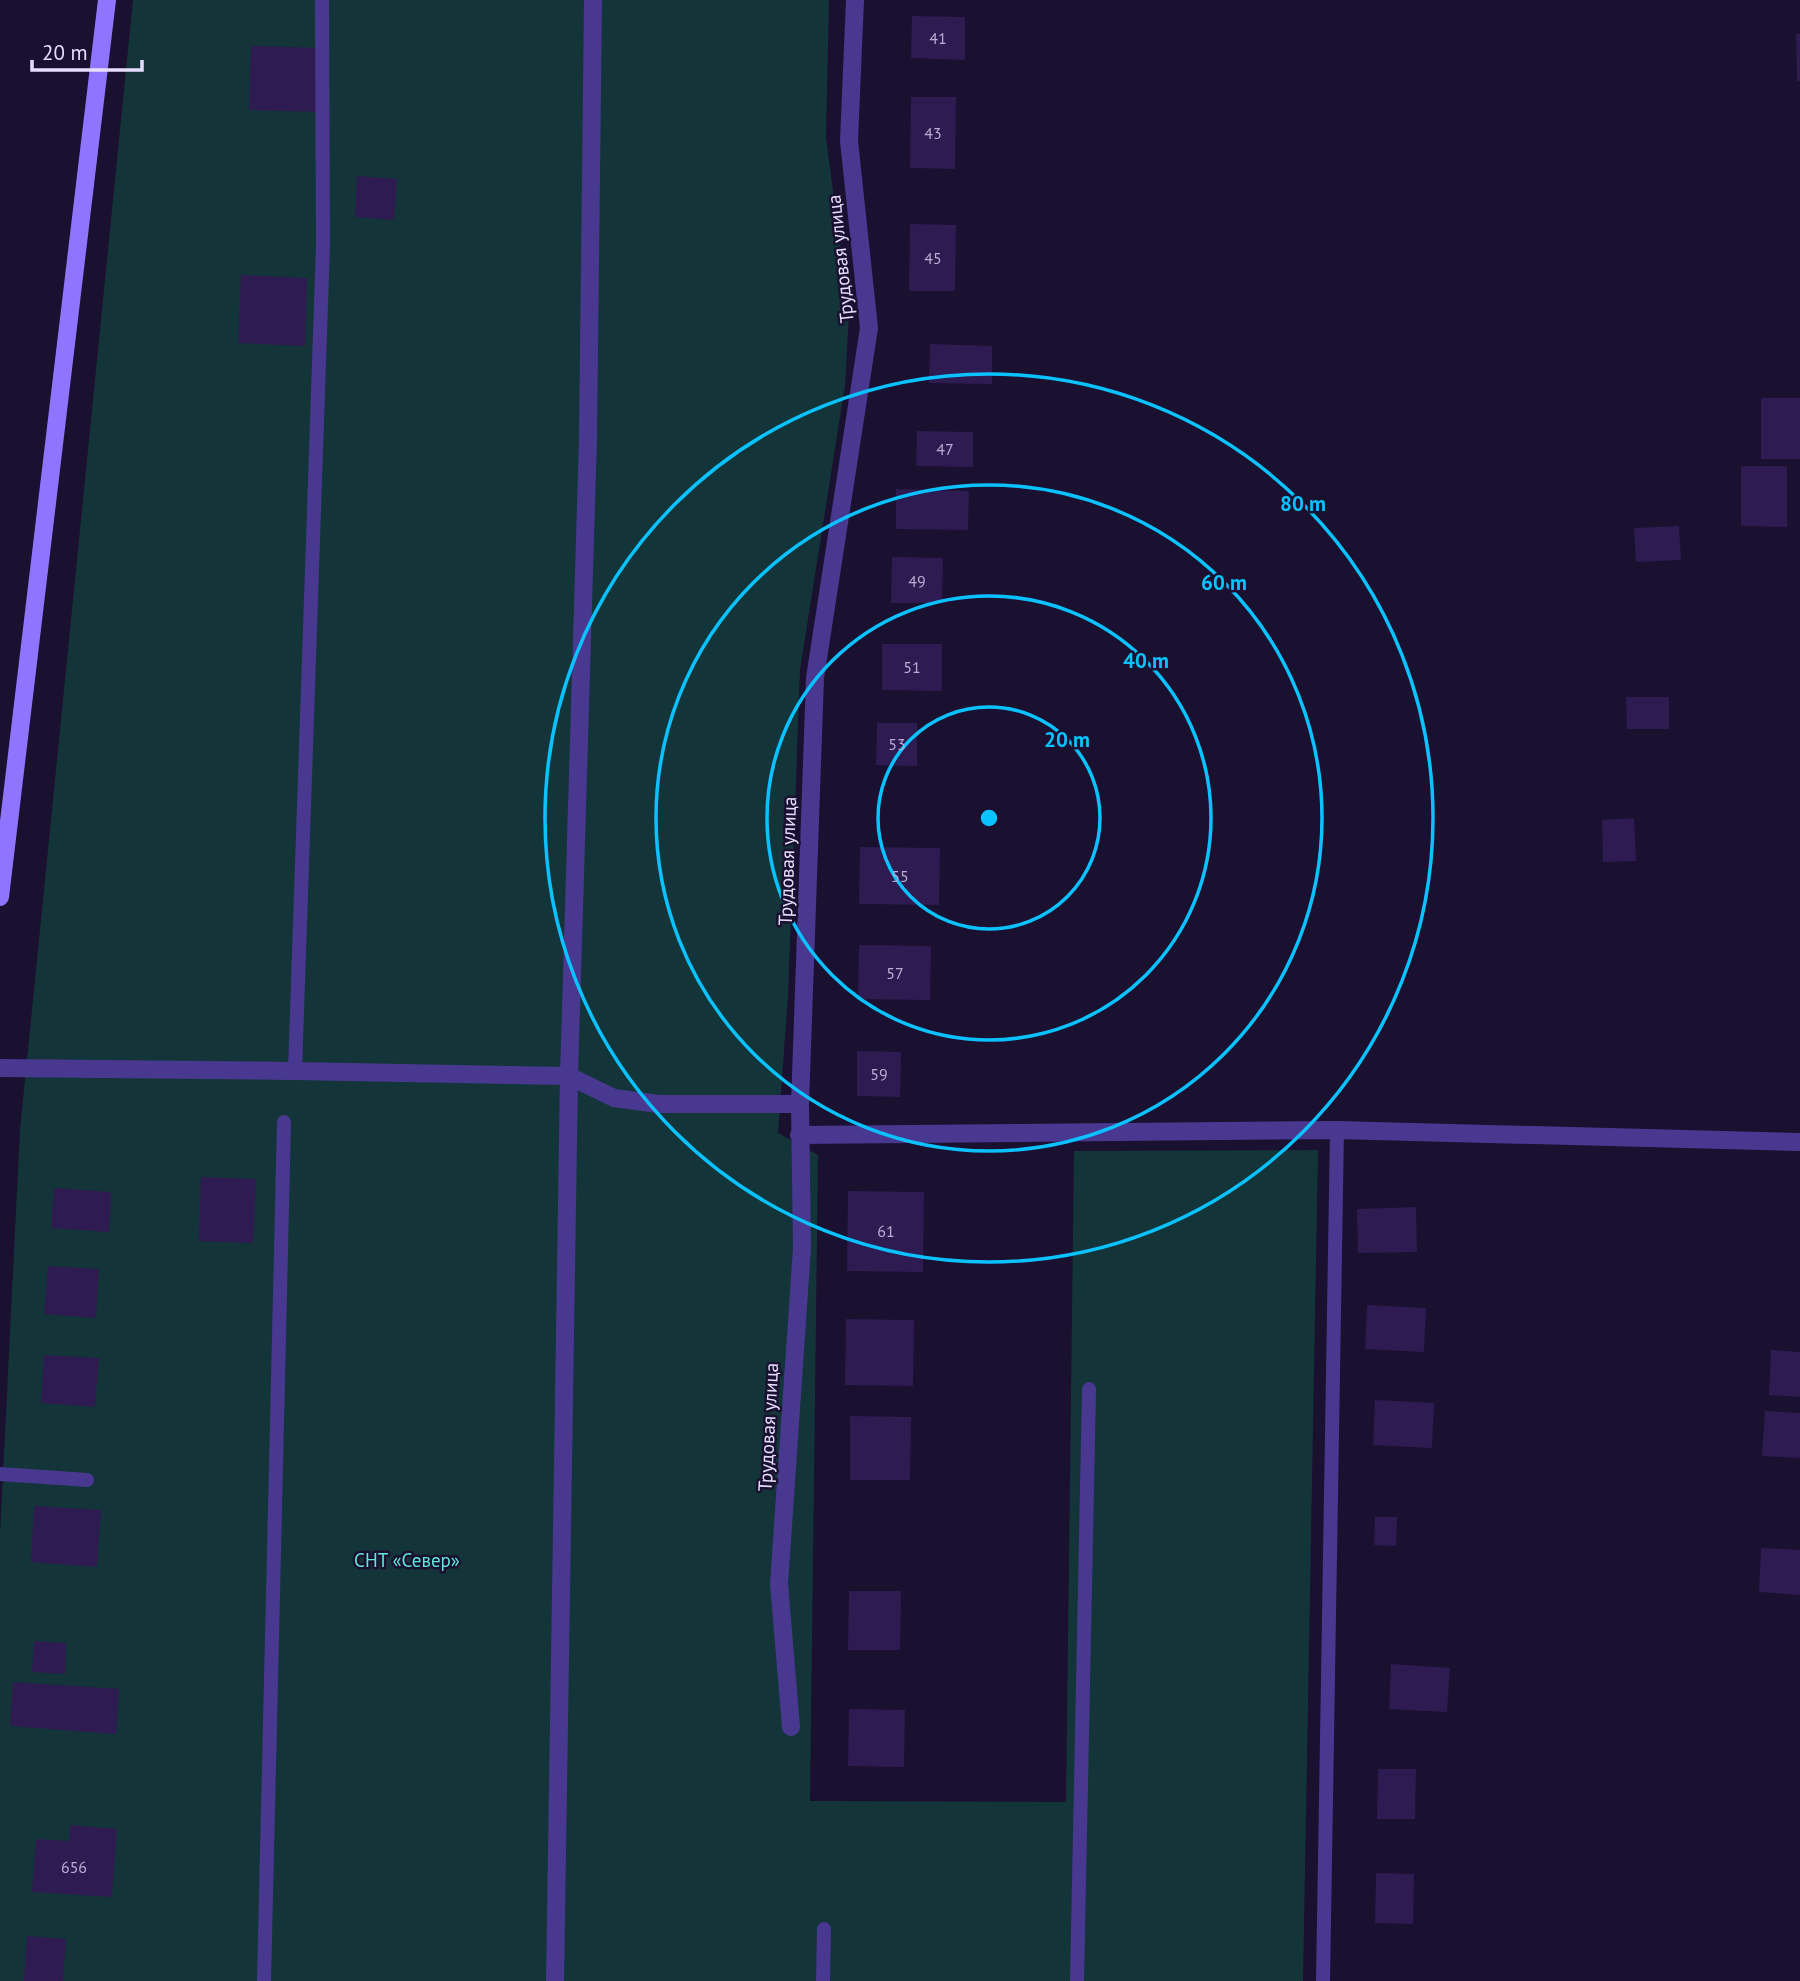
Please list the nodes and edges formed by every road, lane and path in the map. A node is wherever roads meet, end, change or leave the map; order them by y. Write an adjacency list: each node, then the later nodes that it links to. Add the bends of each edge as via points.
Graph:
1 (107, 0): 5 (street)
2 (322, 0): 7 (lane, via 323,259)
3 (593, 0): 8 (street, via 588,438)
4 (855, 0): 9 (street, Трудовая улица, via 849,141 869,328 815,678)
5 (0, 897)
6 (0, 1068): 7 (street)
7 (295, 1070): 8 (street)
8 (569, 1076): 9 (street, via 614,1098 658,1104); 20 (street)
9 (800, 1104): 12 (street, Трудовая улица)
10 (284, 1122): 19 (lane)
11 (1337, 1130): 12 (street); 13 (street); 23 (lane)
12 (799, 1135): 17 (street, Трудовая улица, via 802,1248 779,1584)
13 (1800, 1142)
14 (1089, 1389): 22 (lane)
15 (0, 1474): 16 (lane)
16 (87, 1480)
17 (791, 1727)
18 (824, 1929): 21 (lane)
19 (264, 1981)
20 (555, 1981)
21 (823, 1981)
22 (1077, 1981)
23 (1323, 1981)

